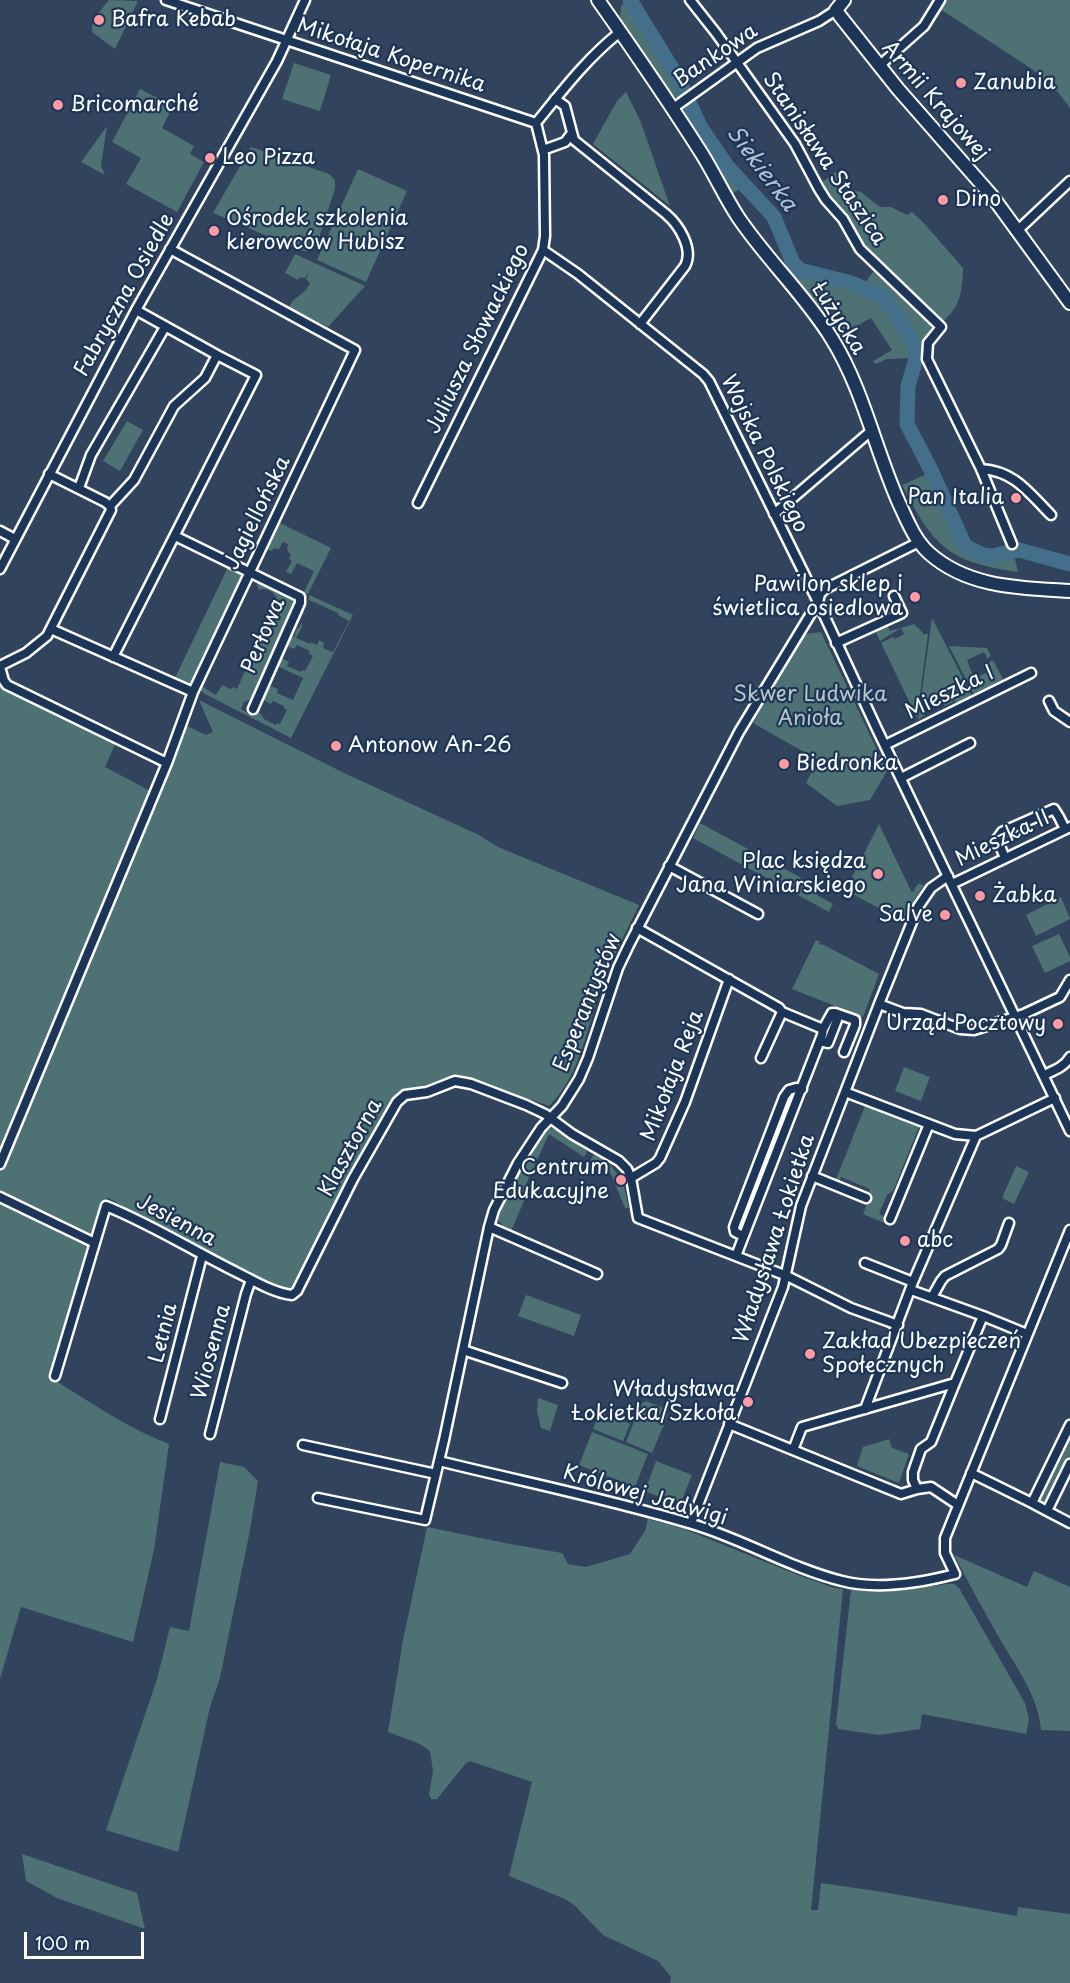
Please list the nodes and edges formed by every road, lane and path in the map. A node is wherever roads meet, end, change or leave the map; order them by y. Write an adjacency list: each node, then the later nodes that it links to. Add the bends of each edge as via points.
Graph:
1 (166, 0): 8 (street, Mikołaja Kopernika)
2 (305, 0): 8 (street, Fabryczna Osiedle)
3 (598, 0): 7 (street, Łużycka)
4 (690, 0): 9 (street, Stanisława Staszica)
5 (940, 0): 10 (street, via 924,26)
6 (840, 5): 9 (street, Bankowa, via 819,21); 10 (street, Armii Krajowej)
7 (620, 32): 11 (street); 12 (street, Łużycka)
8 (287, 40): 13 (street, Mikołaja Kopernika); 18 (street, Fabryczna Osiedle)
9 (735, 62): 12 (street, Bankowa); 26 (street, Stanisława Staszica, via 795,144 819,189 860,249 941,327 928,343 927,359)
10 (879, 66): 17 (street, Armii Krajowej, via 992,196)
11 (555, 99): 13 (street); 14 (street, via 565,106)
12 (676, 106): 25 (street, Łużycka, via 738,216 811,306 833,340)
13 (536, 123): 15 (street, Juliusza Słowackiego)
14 (572, 134): 15 (street, via 564,142); 22 (street, via 574,140 672,219 688,249 685,266)
15 (543, 150): 19 (street, Juliusza Słowackiego)
16 (1070, 181): 17 (street)
17 (1017, 231): 20 (street, Armii Krajowej)
18 (170, 249): 21 (street, Fabryczna Osiedle); 39 (street, Jagiellońska, via 355,350)
19 (543, 250): 22 (street, Wojska Polskiego); 29 (street, Juliusza Słowackiego)
20 (1070, 303)
21 (136, 310): 23 (street); 27 (street, Fabryczna Osiedle)
22 (640, 324): 31 (street, Wojska Polskiego, via 710,381)
23 (165, 327): 24 (street); 28 (street, via 91,454)
24 (217, 355): 30 (street, via 205,378 174,406 134,480); 34 (street, via 256,375)
25 (871, 431): 31 (street, via 832,460); 36 (street, Łużycka, via 894,493)
26 (981, 469): 32 (street, via 1008,475); 37 (street)
27 (49, 474): 28 (street); 35 (street, Fabryczna Osiedle)
28 (79, 488): 30 (street)
29 (418, 503)
30 (110, 506): 43 (street)
31 (774, 514): 42 (street, Wojska Polskiego)
32 (1051, 515)
33 (0, 531): 35 (street)
34 (175, 536): 39 (street); 45 (street)
35 (15, 539): 38 (street, Fabryczna Osiedle)
36 (919, 542): 40 (street, Łużycka, via 938,561 973,578 1008,586); 42 (street, Esperantystów, via 822,591)
37 (1012, 544)
38 (0, 569)
39 (249, 572): 48 (street, Jagiellońska); 50 (street, Perłowa, via 298,594 301,599)
40 (1070, 591)
41 (894, 596): 44 (street, via 902,613)
42 (818, 602): 44 (street, Wojska Polskiego); 58 (street, Esperantystów, via 740,732)
43 (51, 629): 45 (street); 46 (street, via 37,646)
44 (836, 643): 53 (street, Wojska Polskiego)
45 (113, 657): 48 (street)
46 (0, 666): 54 (street, via 7,685)
47 (1031, 673): 53 (street, Mieszka I)
48 (193, 692): 54 (street, Jagiellońska)
49 (1049, 701): 51 (street, via 1054,711)
50 (253, 710)
51 (1070, 722)
52 (970, 743): 55 (street)
53 (885, 745): 55 (street, Wojska Polskiego)
54 (167, 763): 81 (street, Jagiellońska)
55 (901, 778): 59 (street, Wojska Polskiego)
56 (1067, 828): 57 (street, Mieszka II); 57 (street, via 1054,809 1002,832 997,838)
57 (1005, 858): 59 (street, Mieszka II)
58 (669, 866): 60 (street); 61 (street, Esperantystów)
59 (950, 880): 64 (street, Władysława Łokietka, via 931,888 918,907); 66 (street, Wojska Polskiego)
60 (758, 914)
61 (637, 928): 62 (street); 77 (street, Esperantystów, via 618,968 588,1058 562,1106)
62 (729, 979): 65 (street); 83 (street, Mikołaja Reja, via 685,1102 660,1158)
63 (1070, 980): 66 (street, via 1060,997)
64 (879, 1004): 66 (street, via 970,1030); 75 (street, Władysława Łokietka)
65 (780, 1010): 68 (street); 72 (street)
66 (1016, 1017): 73 (street, Wojska Polskiego)
67 (837, 1020): 69 (street, via 828,1043)
68 (823, 1029): 69 (street); 70 (street, via 832,1013 855,1020)
69 (820, 1041): 74 (street)
70 (844, 1052)
71 (1070, 1057): 73 (street)
72 (761, 1058)
73 (1044, 1075): 76 (street, Wojska Polskiego)
74 (802, 1089): 90 (street); 90 (street, via 786,1092 734,1227)
75 (845, 1092): 78 (street); 82 (street, Władysława Łokietka)
76 (1055, 1098): 79 (street, Wojska Polskiego); 80 (street)
77 (551, 1118): 83 (street, Mikołaja Reja, via 619,1161); 88 (street, Esperantystów, via 507,1184); 99 (street, Klasztorna, via 459,1081 400,1097 360,1164)
78 (929, 1124): 80 (street, via 955,1134); 86 (street)
79 (1070, 1131)
80 (976, 1136): 98 (street)
81 (0, 1164)
82 (812, 1176): 85 (street); 96 (street, Władysława Łokietka, via 797,1219)
83 (632, 1178): 93 (street, via 638,1218)
84 (0, 1197): 91 (street)
85 (866, 1198)
86 (890, 1219)
87 (1010, 1223): 100 (street, via 998,1249 945,1276)
88 (489, 1227): 95 (street); 104 (street)
89 (1070, 1230): 103 (street)
90 (743, 1236): 93 (street)
91 (95, 1243): 92 (street, Jesienna, via 106,1206 132,1216); 105 (street, Jesienna)
92 (202, 1256): 97 (street, Jesienna); 109 (street, Letnia)
93 (736, 1256): 96 (street)
94 (865, 1263): 98 (street)
95 (597, 1274)
96 (787, 1276): 102 (street, via 851,1308); 110 (street, Władysława Łokietka)
97 (251, 1280): 99 (street, Jesienna); 112 (street, Wiosenna)
98 (912, 1286): 100 (street); 102 (street)
99 (292, 1295)
100 (932, 1297): 101 (street)
101 (983, 1316): 103 (street); 107 (street)
102 (898, 1325): 108 (street)
103 (1027, 1334): 117 (street)
104 (463, 1350): 106 (street); 115 (street)
105 (55, 1376)
106 (562, 1383)
107 (955, 1383): 108 (street); 119 (street, via 931,1442 921,1449 913,1472)
108 (865, 1409): 114 (street, via 802,1427)
109 (160, 1419)
110 (729, 1424): 114 (street); 124 (street, Władysława Łokietka)
111 (1070, 1425): 121 (street)
112 (210, 1434)
113 (303, 1445): 118 (street)
114 (793, 1450): 119 (street, via 901,1494)
115 (440, 1461): 118 (street); 124 (street, Królowej Jadwigi)
116 (1070, 1464): 123 (street)
117 (971, 1473): 121 (street); 122 (street)
118 (436, 1474): 120 (street, via 424,1520)
119 (917, 1489): 122 (street, via 931,1487)
120 (318, 1498)
121 (1032, 1503): 123 (street)
122 (958, 1505): 124 (street, Królowej Jadwigi, via 944,1545 955,1574 886,1584 841,1581)
123 (1047, 1511): 125 (street)
124 (691, 1523)
125 (1070, 1523)

